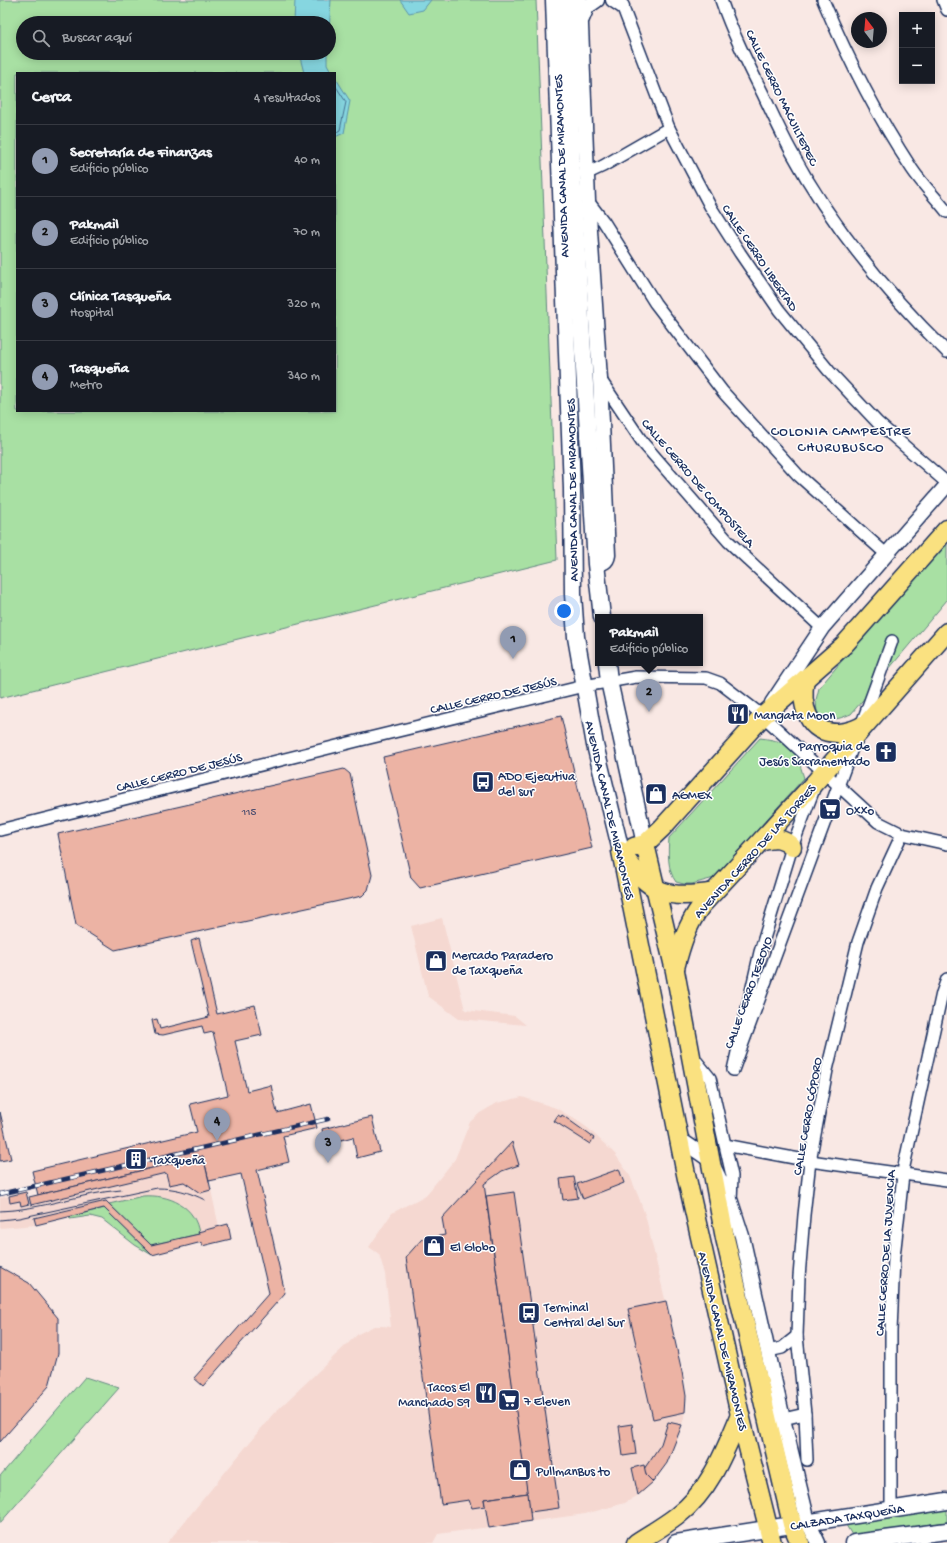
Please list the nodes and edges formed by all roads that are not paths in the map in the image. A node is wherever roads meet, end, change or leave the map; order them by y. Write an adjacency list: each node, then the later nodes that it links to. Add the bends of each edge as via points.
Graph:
1 (554, 0): 20 (main road, AVENIDA CANAL DE MIRAMONTES)
2 (567, 0): 23 (main road, AVENIDA CANAL DE MIRAMONTES, via 572,172)
3 (580, 0): 10 (street, AVENIDA CANAL DE MIRAMONTES)
4 (597, 0): 10 (street, via 587,7)
5 (721, 0): 17 (street, CALLE CERRO MACUILTEPEC, via 751,71 791,152 827,210 871,269 924,330)
6 (823, 0): 14 (street, via 840,40 875,108 913,171)
7 (943, 0): 9 (street)
8 (619, 2): 11 (street, CALLE CERRO LIBERTAD)
9 (947, 10)
10 (582, 28): 12 (street, AVENIDA CANAL DE MIRAMONTES)
11 (669, 128): 12 (street); 19 (street, CALLE CERRO LIBERTAD, via 710,206 779,310 829,371 878,423)
12 (588, 173): 13 (street, AVENIDA CANAL DE MIRAMONTES)
13 (588, 201): 15 (street); 16 (street, AVENIDA CANAL DE MIRAMONTES)
14 (947, 212)
15 (614, 238): 16 (street, via 600,234); 22 (street, via 655,303 723,392 798,475)
16 (590, 242): 18 (street, AVENIDA CANAL DE MIRAMONTES)
17 (947, 352)
18 (600, 378): 23 (street, AVENIDA CANAL DE MIRAMONTES, via 608,554 606,561); 25 (street, CALLE CERRO DE COMPOSTELA, via 644,443 728,541)
19 (947, 484): 22 (street)
20 (572, 489): 23 (main road, via 580,513 582,553 587,560); 31 (main road, AVENIDA CANAL DE MIRAMONTES, via 573,594 576,637)
21 (947, 529): 29 (main road, via 844,645)
22 (886, 554): 25 (street)
23 (596, 564): 24 (main road, AVENIDA CANAL DE MIRAMONTES)
24 (602, 614)
25 (822, 628): 32 (street)
26 (947, 632): 33 (main road, AVENIDA CERRO DE LAS TORRES)
27 (892, 641): 40 (street, CALLE CERRO TEZOYO, via 733,1070 760,952)
28 (607, 666): 30 (main road, AVENIDA CANAL DE MIRAMONTES)
29 (805, 679): 32 (main road); 33 (main road, via 804,706 812,723 819,728 845,732 854,730)
30 (609, 681): 31 (street, CALLE CERRO DE JESÚS); 32 (street, CALLE CERRO DE JESÚS, via 636,677 706,678 720,683); 38 (main road, AVENIDA CANAL DE MIRAMONTES)
31 (584, 686): 35 (street, CALLE CERRO DE JESÚS); 41 (main road, AVENIDA CANAL DE MIRAMONTES, via 595,745)
32 (763, 716): 34 (street, CALLE CERRO DE JESÚS); 38 (main road)
33 (868, 721): 34 (main road, AVENIDA CERRO DE LAS TORRES)
34 (821, 776): 36 (street, CALLE CERRO DE JESÚS, via 878,822); 37 (main road, AVENIDA CERRO DE LAS TORRES); 40 (street, CALLE CERRO TEZOYO)
35 (0, 830)
36 (902, 834): 39 (street, CALLE CERRO DE JESÚS); 50 (street, CALLE CERRO CÓPORO, via 858,942 827,1070)
37 (763, 841): 40 (main road, via 779,839); 43 (main road, AVENIDA CERRO DE LAS TORRES)
38 (645, 844): 41 (main road); 42 (main road, AVENIDA CANAL DE MIRAMONTES)
39 (947, 844)
40 (792, 847)
41 (621, 851): 42 (main road, via 640,876); 47 (main road, AVENIDA CANAL DE MIRAMONTES)
42 (656, 888): 43 (main road, via 669,894 684,896); 44 (main road, AVENIDA CANAL DE MIRAMONTES)
43 (714, 892): 44 (main road, AVENIDA CERRO DE LAS TORRES, via 692,919 682,942)
44 (675, 971): 46 (main road, AVENIDA CANAL DE MIRAMONTES)
45 (947, 979): 51 (street, CALLE CERRO DE LA JUVENCIA, via 938,1008)
46 (690, 1053): 48 (street, AVENIDA CANAL DE MIRAMONTES, via 710,1078); 49 (main road, AVENIDA CANAL DE MIRAMONTES)
47 (678, 1138): 49 (street, AVENIDA CANAL DE MIRAMONTES); 58 (main road, AVENIDA CANAL DE MIRAMONTES)
48 (725, 1145): 50 (street); 53 (street, AVENIDA CANAL DE MIRAMONTES, via 732,1176)
49 (710, 1160): 53 (street, AVENIDA CANAL DE MIRAMONTES); 54 (main road, AVENIDA CANAL DE MIRAMONTES)
50 (810, 1161): 51 (street); 55 (street, CALLE CERRO CÓPORO, via 800,1261)
51 (903, 1174): 52 (street); 62 (street, CALLE CERRO DE LA JUVENCIA, via 894,1257 891,1332)
52 (947, 1180)
53 (731, 1202): 54 (street, AVENIDA CANAL DE MIRAMONTES); 56 (street, AVENIDA CANAL DE MIRAMONTES, via 742,1236)
54 (725, 1238): 63 (main road, AVENIDA CANAL DE MIRAMONTES)
55 (797, 1336): 56 (street, via 782,1348); 57 (street, CALLE CERRO CÓPORO)
56 (768, 1350): 59 (street, AVENIDA CANAL DE MIRAMONTES)
57 (805, 1414): 59 (street); 60 (street, CALLE CERRO CÓPORO)
58 (740, 1415): 65 (main road, AVENIDA CANAL DE MIRAMONTES); 67 (main road, via 725,1451 704,1487 678,1515)
59 (783, 1419): 63 (street, AVENIDA CANAL DE MIRAMONTES)
60 (807, 1460)
61 (947, 1501): 62 (main road, CALZADA TAXQUEÑA)
62 (891, 1509): 63 (main road, CALZADA TAXQUEÑA)
63 (800, 1523): 65 (main road, CALZADA TAXQUEÑA); 69 (main road, AVENIDA CANAL DE MIRAMONTES); 70 (street, AVENIDA CANAL DE MIRAMONTES)
64 (947, 1531): 66 (main road)
65 (770, 1536): 68 (main road, CALZADA TAXQUEÑA)
66 (906, 1540): 71 (main road)
67 (636, 1543)
68 (676, 1543)
69 (800, 1543)
70 (818, 1543)
71 (854, 1543)

